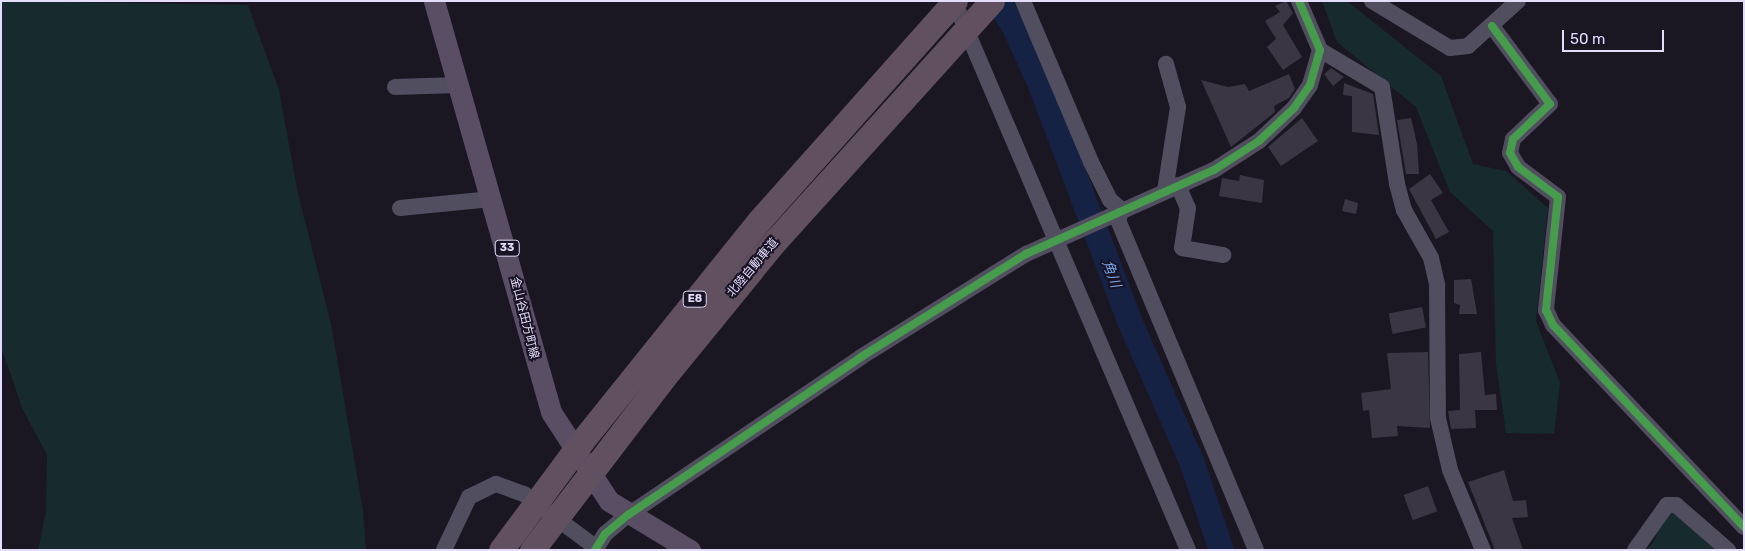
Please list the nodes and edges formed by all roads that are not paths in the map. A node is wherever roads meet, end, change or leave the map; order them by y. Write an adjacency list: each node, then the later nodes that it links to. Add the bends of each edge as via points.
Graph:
1 (434, 1): 12 (main road, 金山谷田方町線 / 33)
2 (955, 1): 18 (street); 24 (highway, 北陸自動車道 / E8, via 758,222 582,441)
3 (992, 1): 25 (highway, 北陸自動車道 / E8, via 776,240 657,386)
4 (1023, 1): 17 (street, via 1090,162 1110,200)
5 (1299, 1): 10 (street)
6 (1310, 1): 10 (street)
7 (1372, 1): 9 (street, via 1450,48 1468,46)
8 (1518, 1): 9 (street)
9 (1492, 26): 21 (street, via 1550,104 1513,139 1510,152 1518,167 1558,197 1546,310 1552,325)
10 (1317, 42): 14 (street, via 1310,85 1294,108 1259,141 1214,170); 29 (street, via 1382,86 1404,210 1431,258 1436,285 1438,418 1450,470)
11 (1166, 64): 14 (street, via 1178,107)
12 (458, 86): 13 (street); 15 (main road, 金山谷田方町線 / 33)
13 (395, 87)
14 (1172, 188): 17 (street); 19 (street, via 1188,208 1182,248)
15 (492, 199): 16 (street); 20 (main road, 金山谷田方町線 / 33, via 551,412 596,486)
16 (400, 208)
17 (1120, 211): 18 (street); 28 (street, via 1118,220)
18 (1055, 240): 20 (street, via 860,357); 27 (street)
19 (1223, 255)
20 (628, 515): 22 (street); 26 (main road, 金山谷田方町線 / 33)
21 (1744, 527)
22 (595, 548): 23 (street, via 524,494 496,484 469,497)
23 (444, 550)
24 (501, 550)
25 (532, 550)
26 (690, 550)
27 (1188, 550)
28 (1256, 550)
29 (1483, 550)
30 (1635, 550): 31 (street, via 1667,505 1676,505)
31 (1728, 550)

